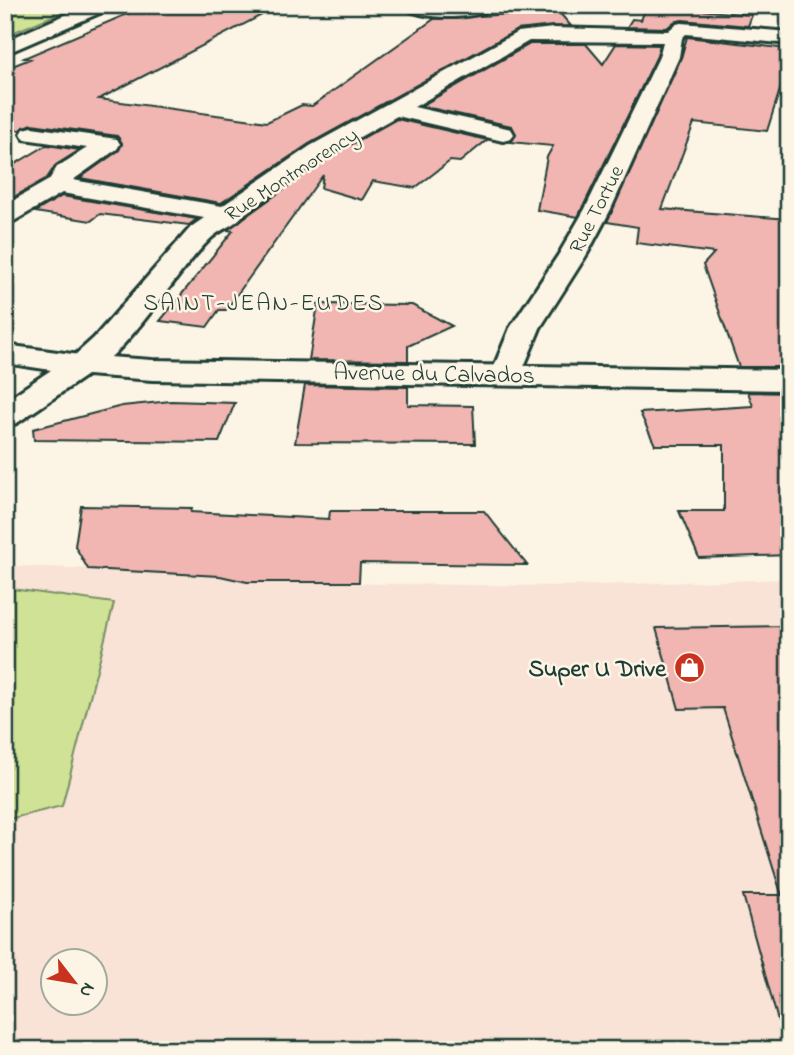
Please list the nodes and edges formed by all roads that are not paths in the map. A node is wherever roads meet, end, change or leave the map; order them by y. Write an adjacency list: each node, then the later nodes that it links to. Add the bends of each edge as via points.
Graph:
1 (103, 5): 6 (street)
2 (410, 5): 3 (street, via 428,11)
3 (488, 5)
4 (673, 37): 5 (street, Rue Montmorency, via 682,28); 7 (street, Rue Montmorency, via 525,36); 15 (street, Rue Tortue, via 669,57 598,209 524,328)
5 (789, 38)
6 (5, 48)
7 (396, 109): 9 (street); 11 (street, Rue Montmorency, via 318,151)
8 (32, 134): 10 (street, via 109,144 66,172)
9 (503, 135)
10 (58, 185): 11 (street); 12 (street)
11 (230, 215): 14 (street, Rue Montmorency, via 200,233 105,345)
12 (5, 216)
13 (5, 354): 14 (street, Avenue du Calvados)
14 (80, 365): 15 (street, Avenue du Calvados); 17 (street, Rue Montmorency)
15 (507, 374): 16 (street, Avenue du Calvados)
16 (789, 380)
17 (5, 416)

